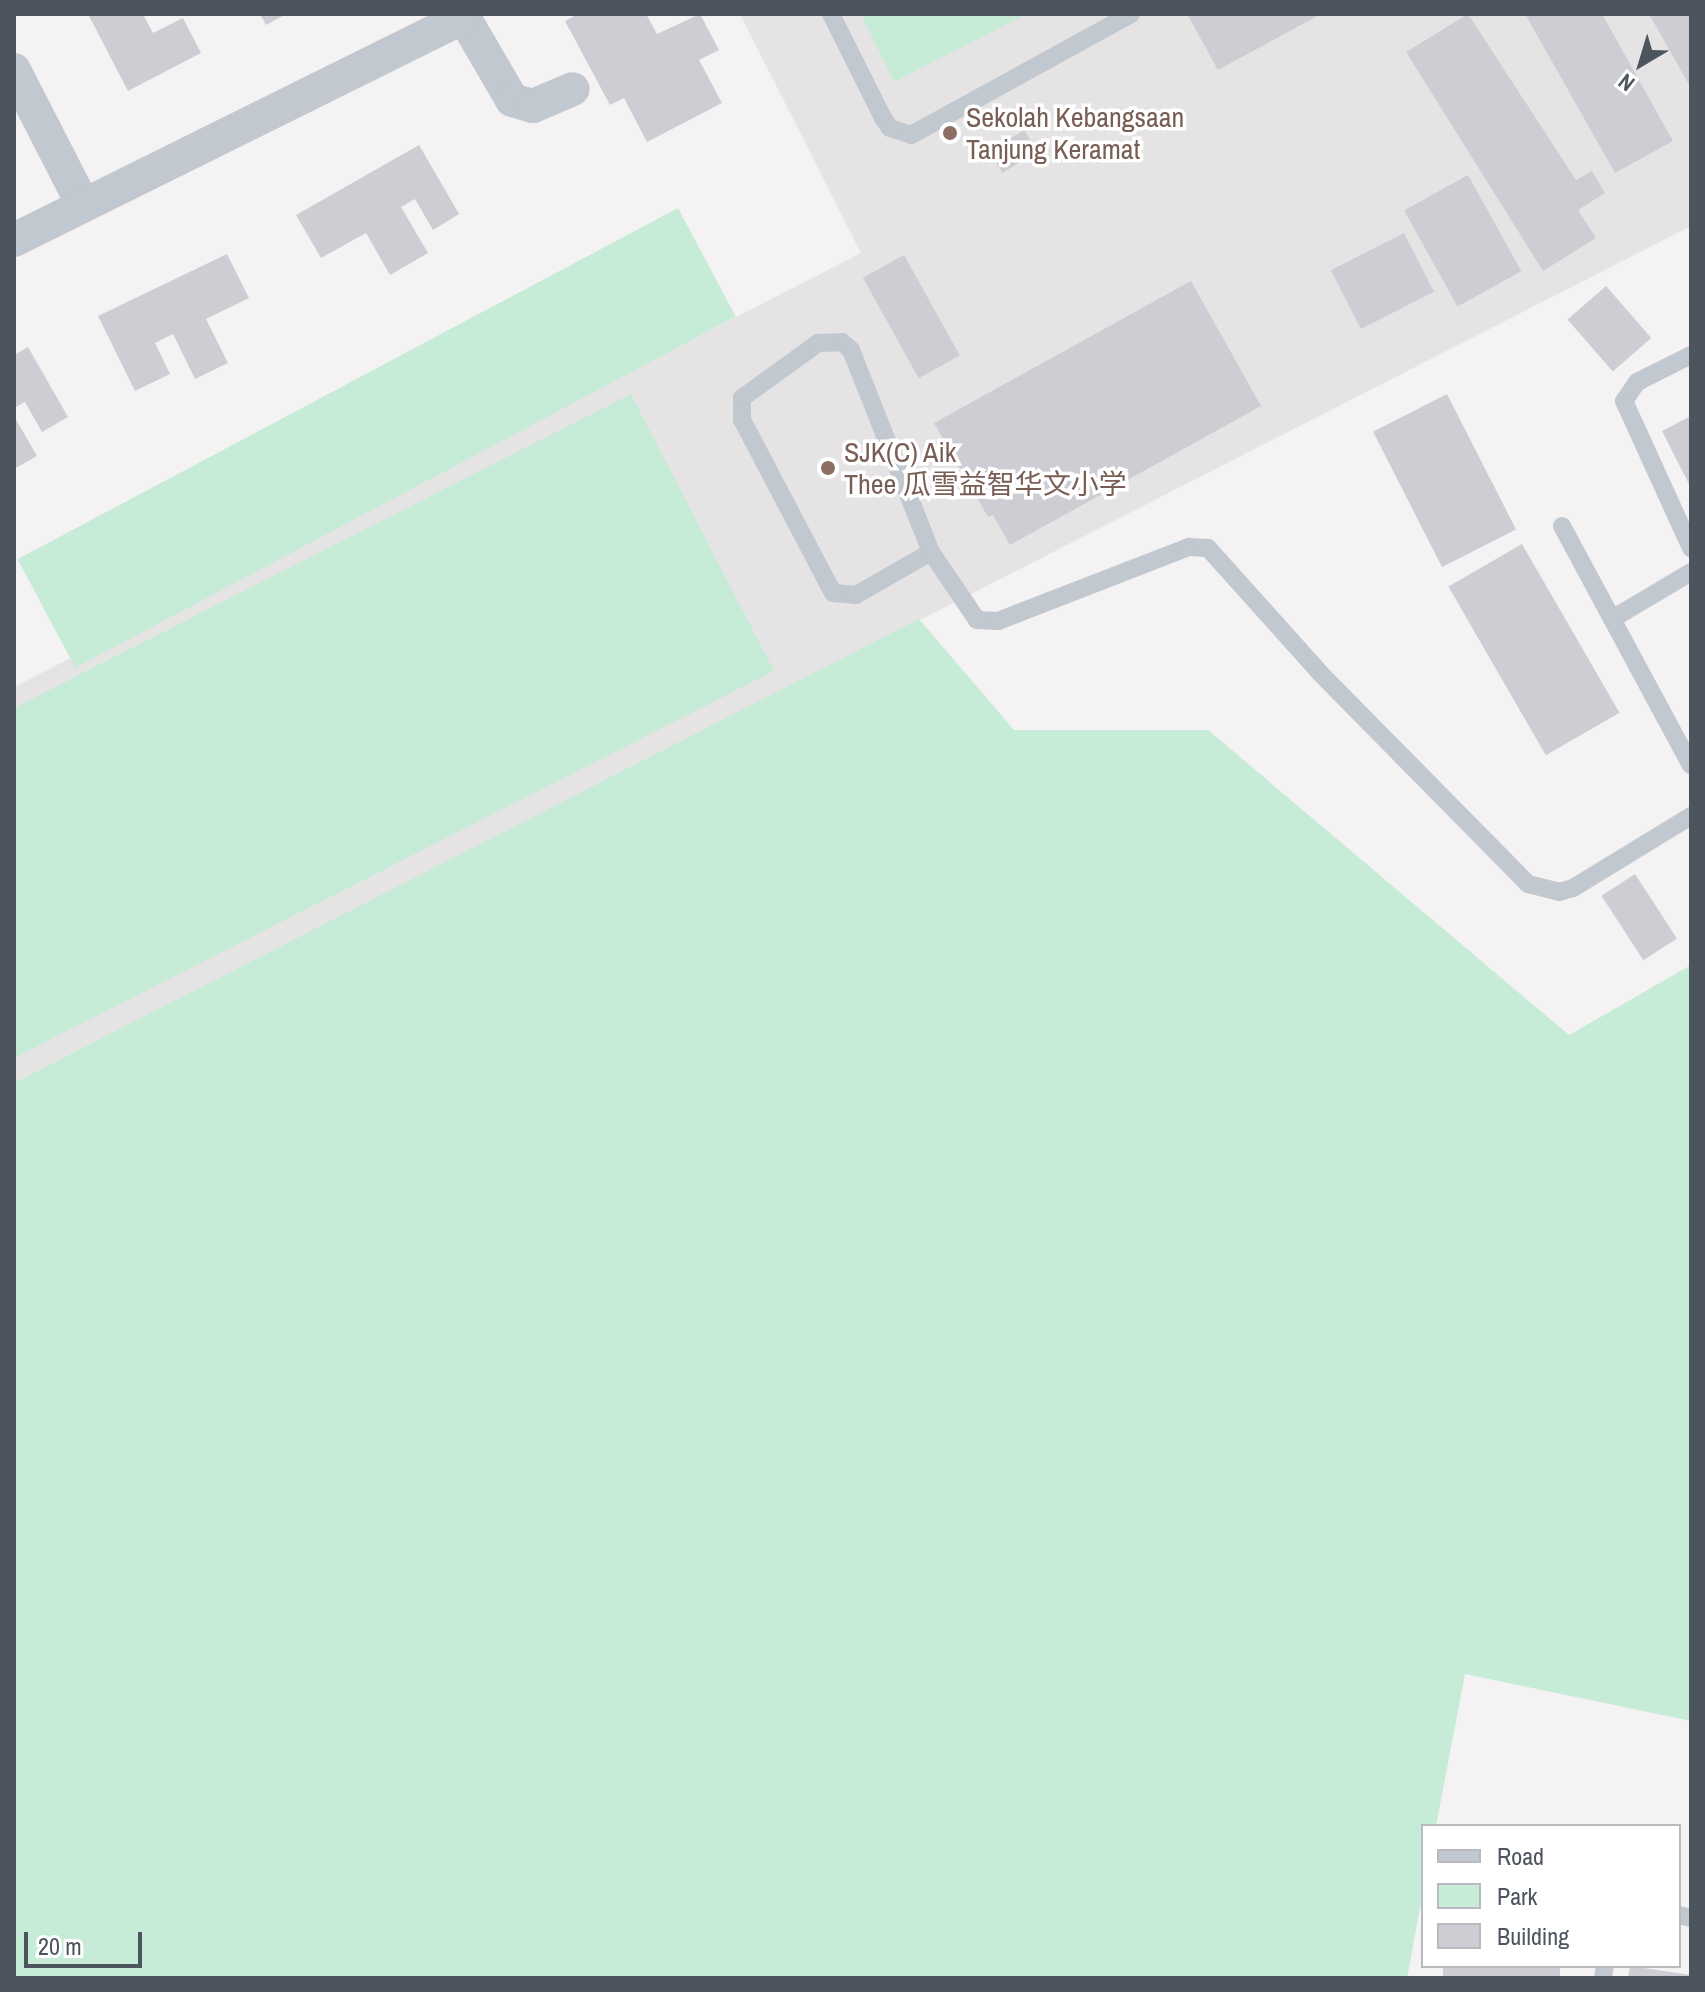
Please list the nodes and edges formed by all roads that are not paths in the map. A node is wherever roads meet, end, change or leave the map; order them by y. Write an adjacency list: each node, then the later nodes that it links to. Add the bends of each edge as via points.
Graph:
1 (831, 14): 2 (lane, via 883,118 890,128 911,135)
2 (1131, 14)
3 (463, 16): 5 (street, via 512,100 533,106); 6 (street)
4 (14, 70): 6 (street)
5 (573, 89)
6 (83, 205): 7 (street)
7 (14, 240)
8 (1691, 355): 10 (lane, via 1637,382 1624,401)
9 (1562, 526): 13 (lane)
10 (1691, 548)
11 (931, 552): 11 (lane, via 851,350 842,342 818,343 742,398 742,420 833,593 856,595); 15 (lane, via 969,611 987,623 1189,547 1208,548 1320,673 1504,862 1528,884 1544,890 1573,888)
12 (1691, 572): 13 (lane)
13 (1612, 619): 14 (lane)
14 (1691, 766)
15 (1691, 816)

